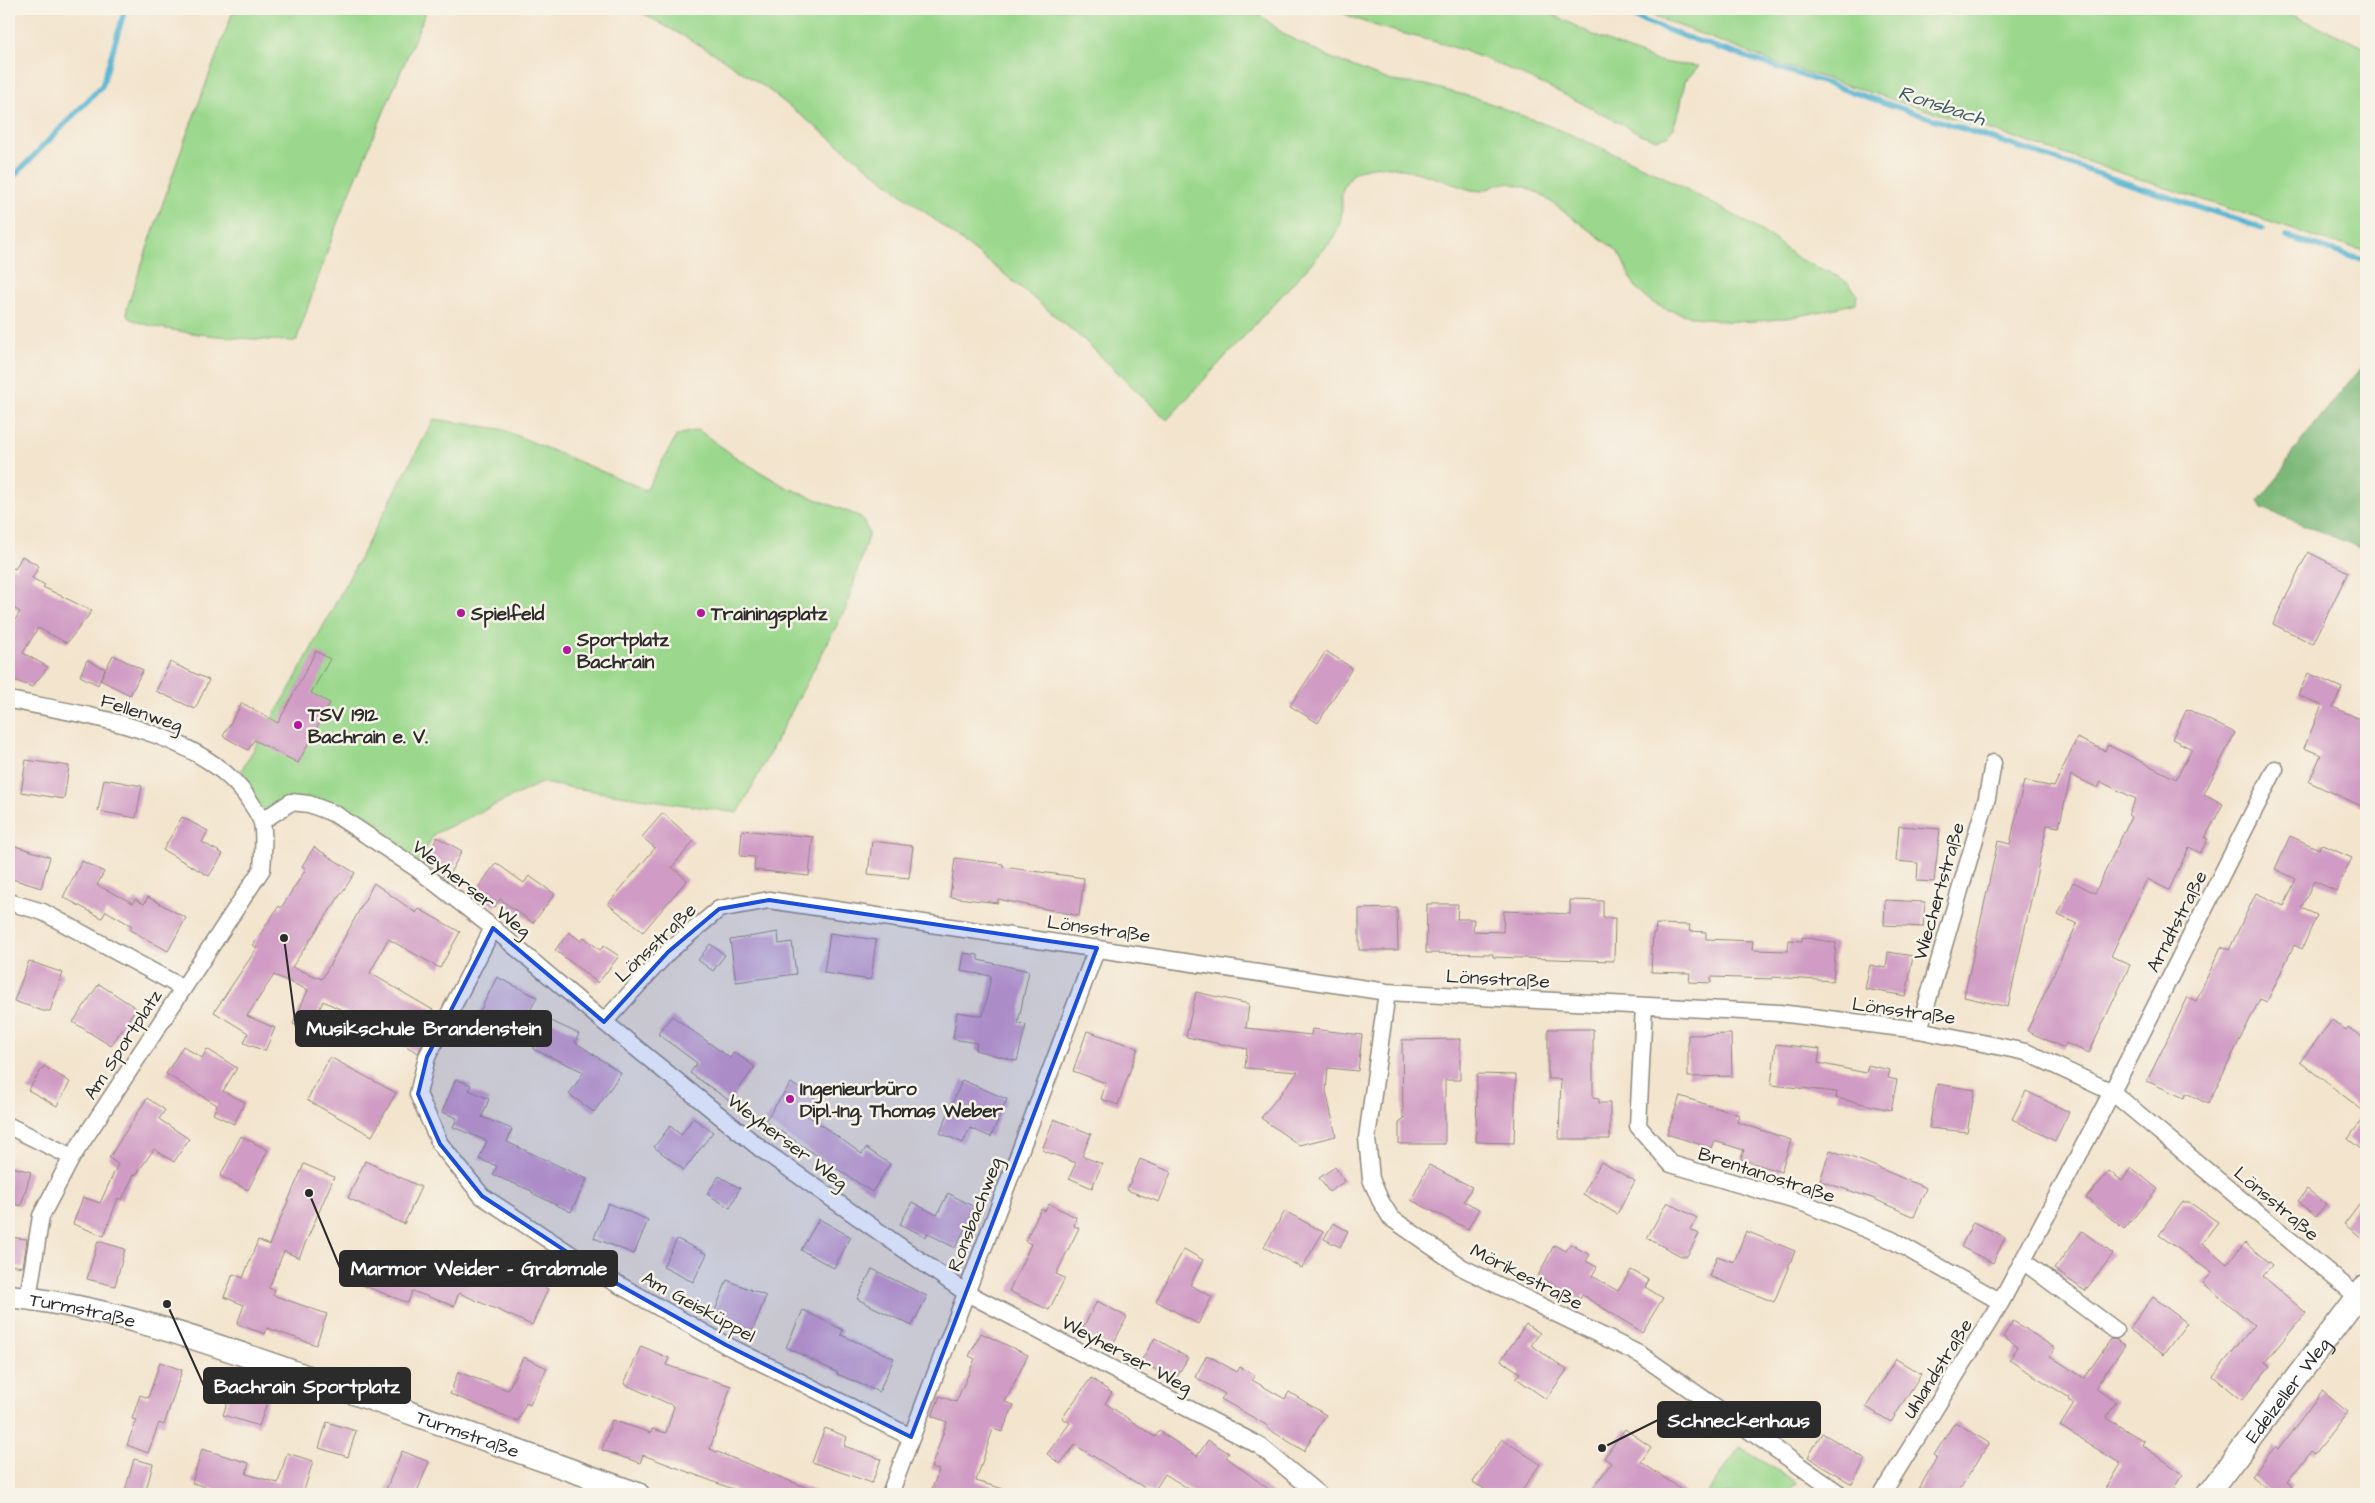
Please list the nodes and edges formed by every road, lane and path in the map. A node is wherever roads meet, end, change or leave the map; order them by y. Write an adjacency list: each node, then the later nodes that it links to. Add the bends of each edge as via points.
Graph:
1 (9, 700): 4 (street, Fellenweg, via 84,714 144,730 196,753 235,781)
2 (1993, 764): 12 (street, Wiechertstraße, via 1987,798)
3 (2275, 769): 13 (street, Arndtstraße)
4 (262, 821): 6 (street, Weyherser Weg, via 291,802 309,804 335,814 416,868); 8 (street, Am Sportplatz, via 262,868)
5 (9, 902): 8 (street, via 43,912)
6 (494, 928): 11 (street, Weyherser Weg); 22 (street, Am Geisküppel, via 427,1057 418,1094 440,1144 482,1196 648,1302 726,1345)
7 (1097, 948): 9 (street, Lönsstraße); 11 (street, Lönsstraße, via 769,900 719,909 668,952); 18 (street, Ronsbachweg)
8 (183, 988): 15 (street, Am Sportplatz)
9 (1387, 992): 10 (street, Lönsstraße); 26 (street, Mörikestraße, via 1367,1138 1371,1179 1391,1218 1463,1268 1641,1355)
10 (1644, 1006): 12 (street, Lönsstraße, via 1779,1013); 20 (street, Brentanostraße, via 1638,1126 1671,1164 1806,1204 1892,1240)
11 (604, 1022): 18 (street, Weyherser Weg, via 761,1149)
12 (1919, 1030): 13 (street, Lönsstraße, via 2026,1052)
13 (2112, 1092): 16 (street, Uhlandstraße); 17 (street, Lönsstraße)
14 (9, 1126): 15 (street)
15 (72, 1157): 19 (street, Am Sportplatz, via 41,1216)
16 (2023, 1261): 20 (street, Uhlandstraße); 21 (street)
17 (2362, 1291): 28 (main road, Edelzeller Weg)
18 (965, 1292): 22 (street, Ronsbachweg); 25 (street, Weyherser Weg, via 1260,1446)
19 (18, 1297): 23 (main road, Turmstraße, via 160,1326)
20 (2002, 1302): 27 (street, Uhlandstraße)
21 (2115, 1330)
22 (911, 1436): 24 (street, Ronsbachweg)
23 (638, 1494)
24 (890, 1494)
25 (1318, 1494)
26 (1840, 1494)
27 (1882, 1494)
28 (2208, 1494)

